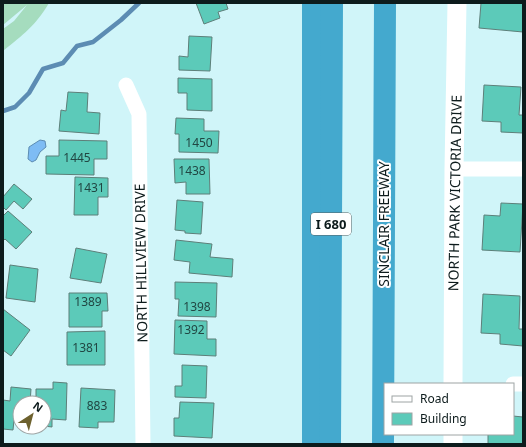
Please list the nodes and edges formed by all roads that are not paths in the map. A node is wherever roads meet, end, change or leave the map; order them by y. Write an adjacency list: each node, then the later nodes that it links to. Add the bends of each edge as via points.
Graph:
1 (313, 3): 10 (highway, I 680)
2 (332, 3): 11 (highway, I 680)
3 (385, 3): 12 (highway, SINCLAIR FREEWAY)
4 (457, 3): 6 (street, NORTH PARK VICTORIA DRIVE)
5 (126, 85): 9 (street, NORTH HILLVIEW DRIVE, via 139,114)
6 (454, 169): 7 (street); 8 (street, NORTH PARK VICTORIA DRIVE)
7 (523, 169)
8 (453, 383)
9 (143, 444)
10 (313, 444)
11 (330, 444)
12 (383, 444)

